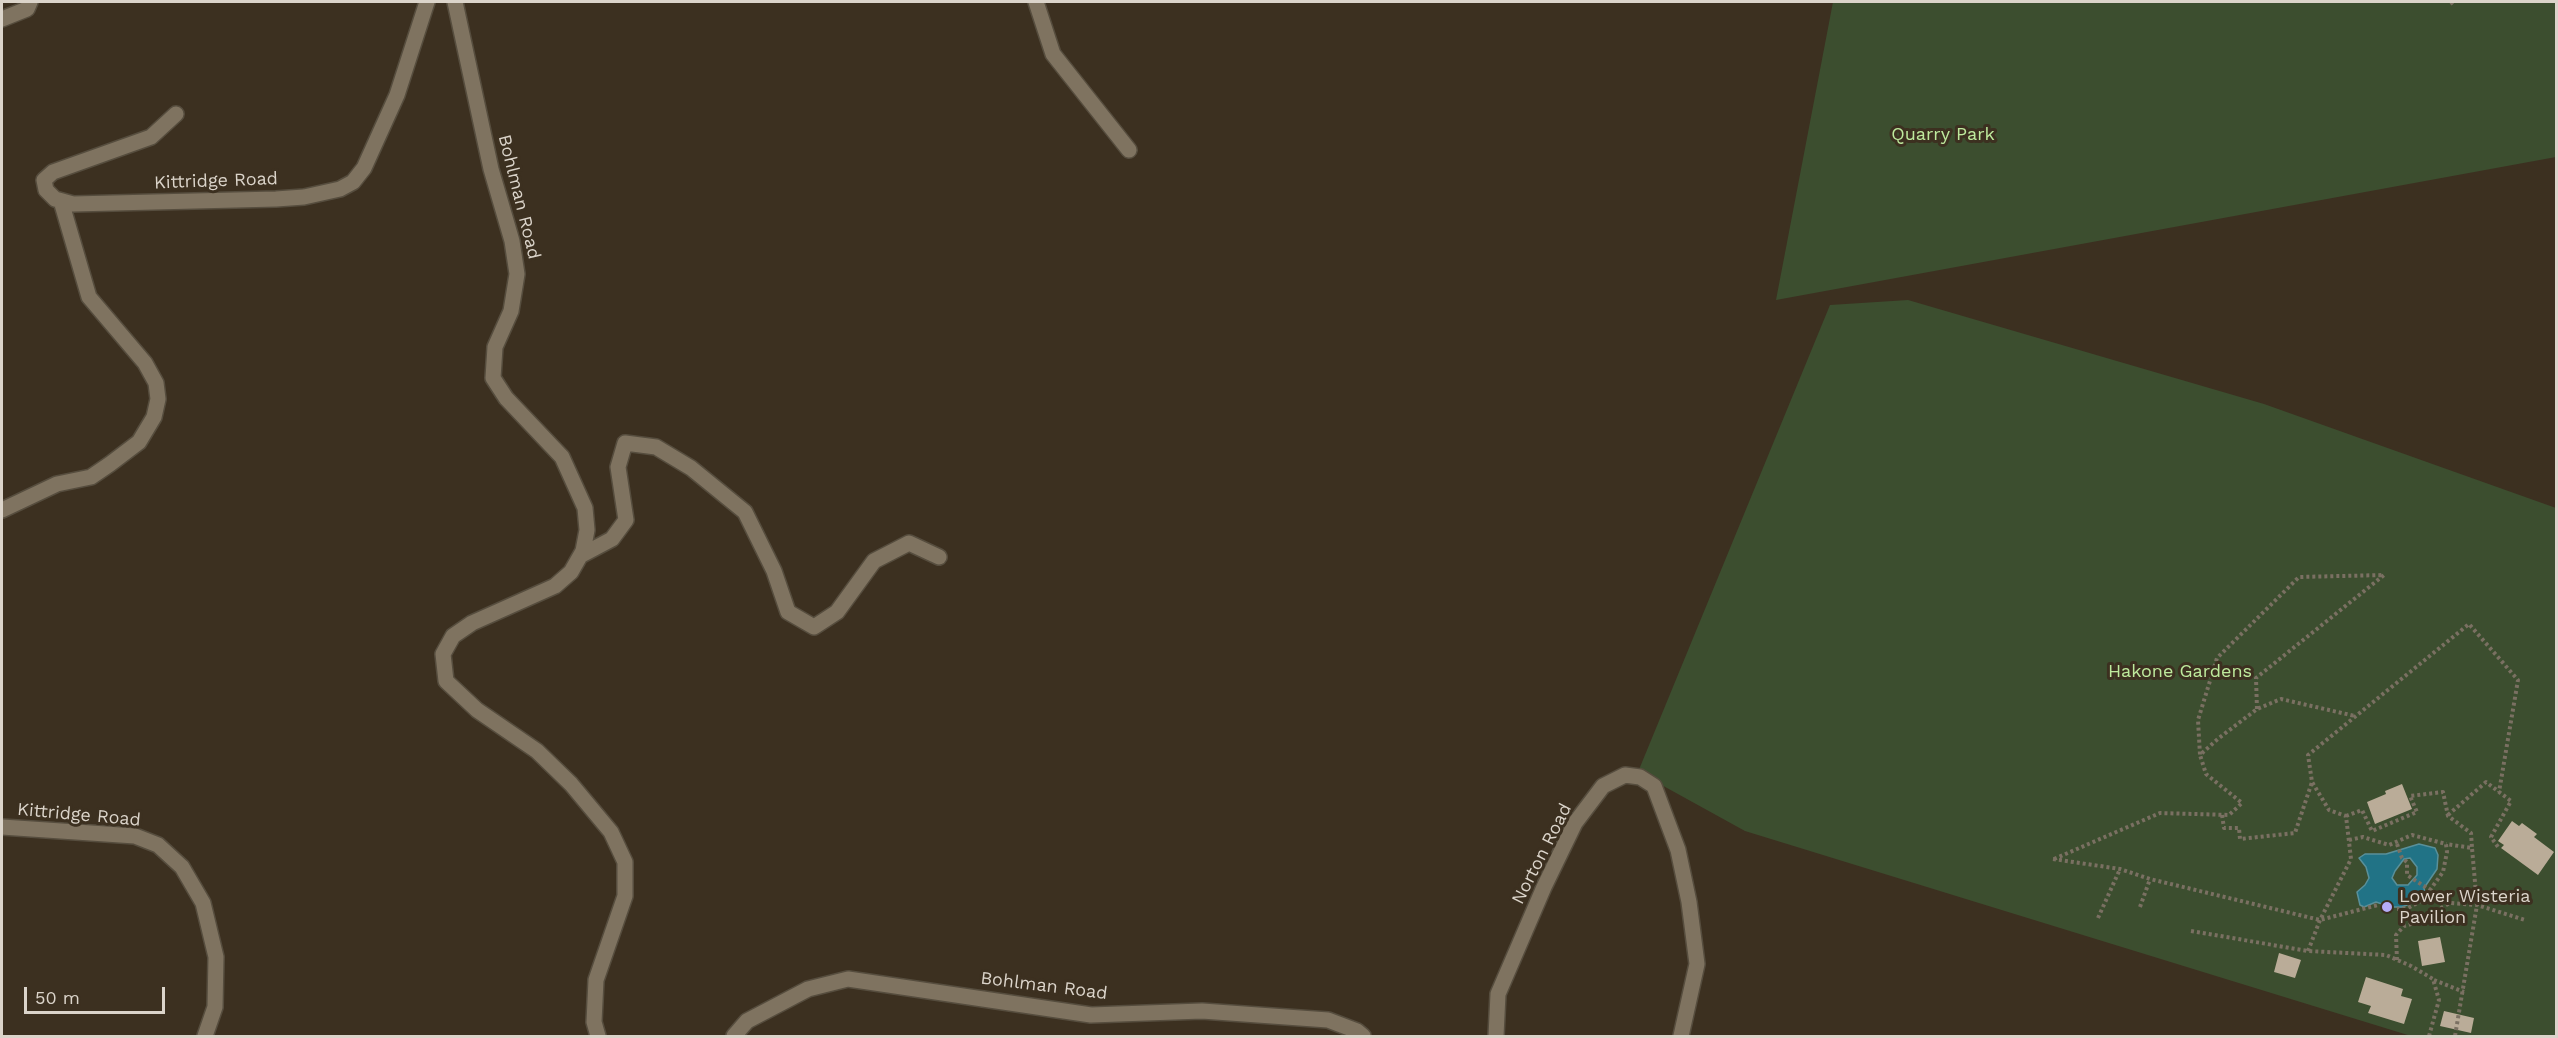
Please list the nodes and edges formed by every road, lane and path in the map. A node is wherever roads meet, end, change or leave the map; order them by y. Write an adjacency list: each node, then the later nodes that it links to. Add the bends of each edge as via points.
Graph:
1 (30, 2): 7 (street, via 27,9)
2 (427, 2): 10 (street, Kittridge Road, via 397,95 364,168 353,182 304,197 276,199 73,204)
3 (455, 2): 12 (street, Bohlman Road, via 517,274 511,311 495,347 493,378 506,398 562,457 585,508 587,530)
4 (1036, 2): 9 (street, via 1053,54)
5 (2451, 2): 6 (path)
6 (2455, 6)
7 (2, 19)
8 (176, 114): 10 (street, via 151,137 53,172 44,180 46,190)
9 (1129, 150)
10 (61, 201): 11 (street, via 89,297 145,363 156,383 158,399 154,417 139,442 110,464 91,477 57,484)
11 (2, 510)
12 (580, 556): 13 (street, via 612,539 626,520 618,467 625,443 656,447 691,468 745,512 774,571 788,612 814,627 837,612 874,561 909,543); 46 (street, Bohlman Road, via 571,572 555,586 472,623 453,636 443,654 446,681 477,710 537,751 571,784 611,832 626,862 625,896 596,980 594,1022)
13 (939, 557)
14 (2258, 709): 15 (path, via 2281,699); 16 (path); 16 (path, via 2256,678 2384,575 2299,577 2241,634 2217,658 2198,720)
15 (2355, 716): 17 (path, via 2308,755); 18 (path, via 2469,624 2518,680)
16 (2200, 756): 19 (path, via 2206,774 2242,803 2229,815)
17 (2312, 782): 19 (path, via 2295,833 2240,839 2238,828 2224,828); 20 (path, via 2329,810)
18 (2499, 792): 21 (path, via 2486,782); 26 (path, via 2511,801 2490,837)
19 (2222, 815): 28 (path, via 2160,813 2053,859)
20 (2346, 816): 21 (path, via 2362,810 2372,831 2417,812 2410,796 2443,792); 23 (path)
21 (2448, 816): 27 (path, via 2471,833)
22 (2, 827): 45 (street, Kittridge Road, via 135,836 158,845 182,867 203,903 216,957 215,1007)
23 (2349, 840): 24 (path, via 2363,837); 38 (path, via 2348,868)
24 (2397, 844): 25 (path, via 2412,835); 30 (path, via 2402,858 2408,862 2407,875)
25 (2446, 844): 27 (path); 30 (path, via 2443,872)
26 (2498, 847)
27 (2472, 848): 34 (path)
28 (2120, 869): 29 (path); 37 (path)
29 (2150, 879): 35 (path); 38 (path)
30 (2430, 891): 31 (path)
31 (2430, 896): 32 (path, via 2443,897); 36 (path, via 2409,908)
32 (2450, 903): 34 (path); 42 (path, via 2404,926 2396,935)
33 (2378, 905): 38 (path)
34 (2476, 905): 39 (path); 44 (path)
35 (2140, 907)
36 (2397, 909)
37 (2098, 918)
38 (2320, 920): 41 (path)
39 (2524, 921)
40 (2191, 931): 41 (path)
41 (2308, 951): 42 (path, via 2386,955)
42 (2397, 960): 43 (path)
43 (2433, 979): 44 (path); 51 (path, via 2439,1000)
44 (2464, 992): 52 (path)
45 (205, 1036)
46 (598, 1036)
47 (734, 1036): 48 (street, Bohlman Road, via 747,1021 808,989 848,979 1091,1015 1202,1011 1328,1020)
48 (1364, 1036)
49 (1496, 1036): 50 (street, Norton Road, via 1498,994 1575,823 1604,786 1625,775 1640,777 1654,786 1678,850 1697,964)
50 (1681, 1036)
51 (2429, 1036)
52 (2455, 1036)

